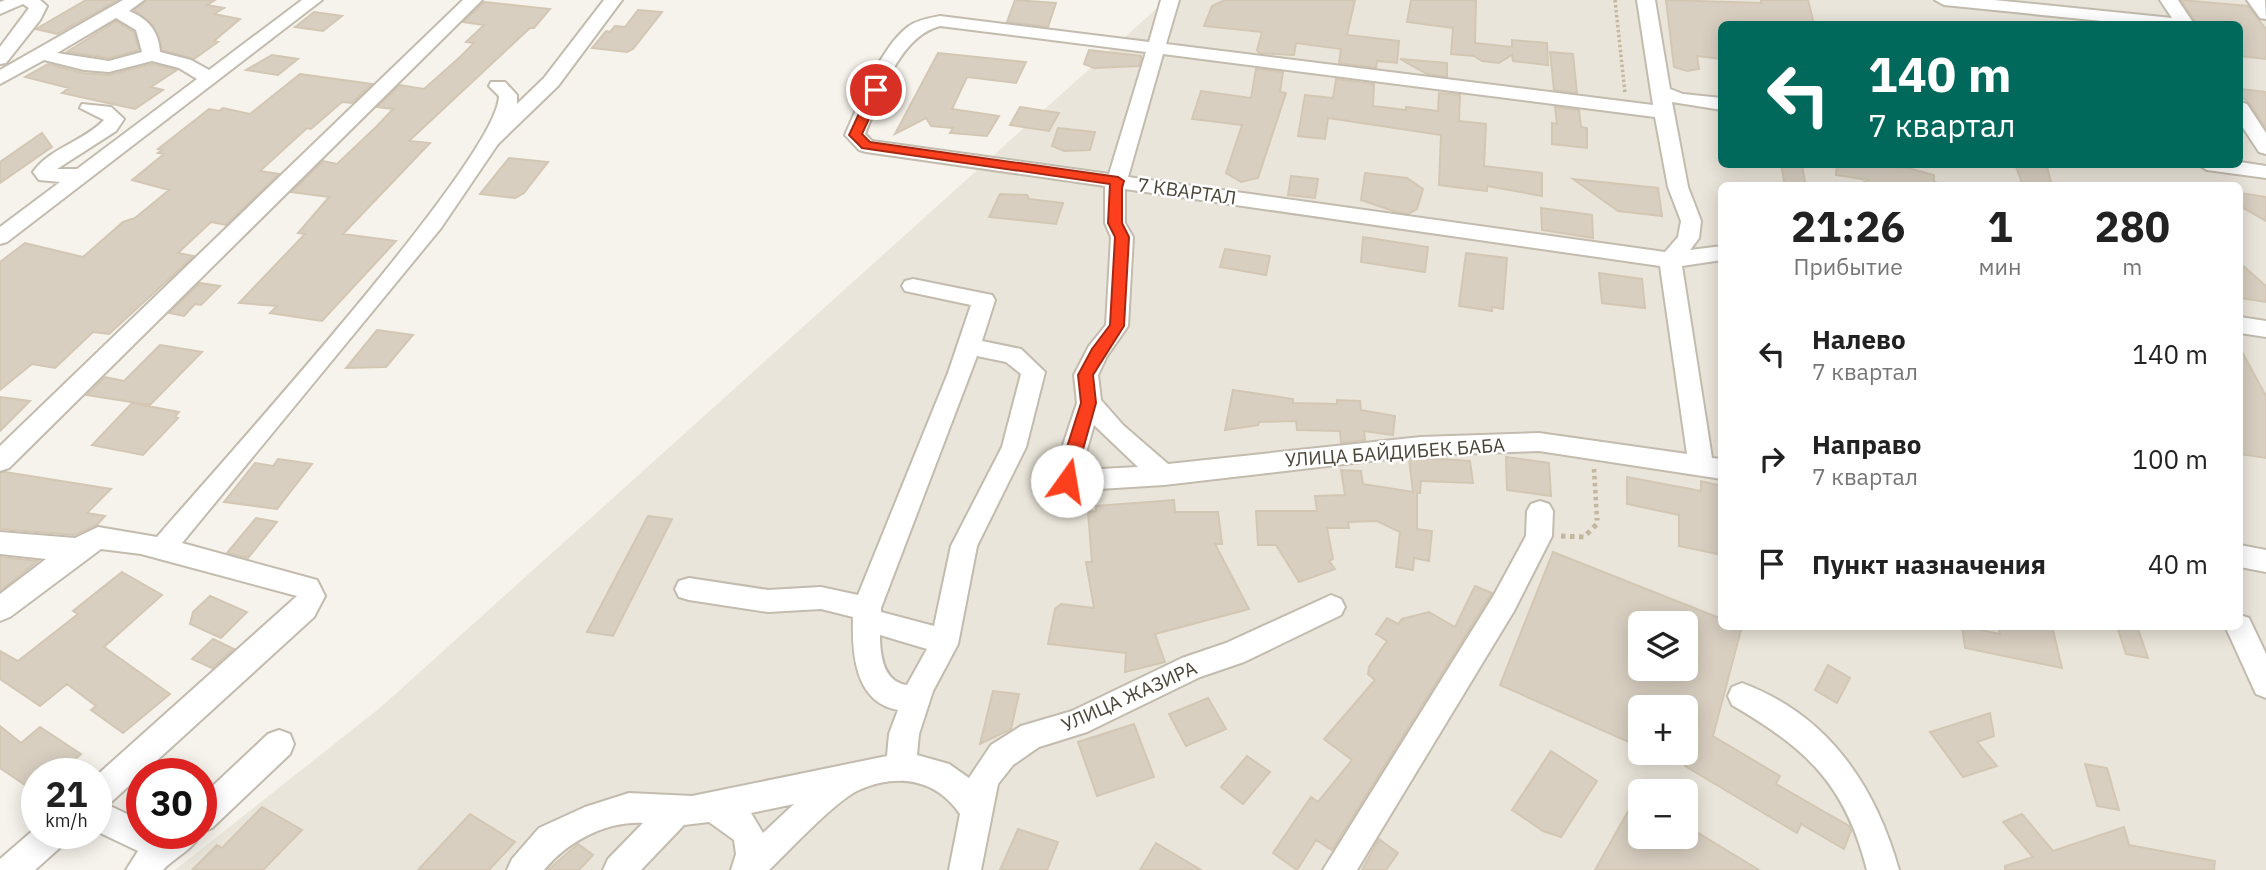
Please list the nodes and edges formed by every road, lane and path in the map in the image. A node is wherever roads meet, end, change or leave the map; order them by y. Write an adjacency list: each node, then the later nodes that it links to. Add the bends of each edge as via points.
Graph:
1 (18, 0): 13 (street)
2 (28, 0): 22 (street, via 38,6 34,16)
3 (135, 0): 14 (street)
4 (313, 0): 24 (street)
5 (473, 0): 47 (street)
6 (613, 0): 26 (street)
7 (1170, 0): 19 (street)
8 (1615, 0): 28 (path)
9 (1646, 0): 25 (street)
10 (1944, 0): 16 (street)
11 (2169, 0): 17 (street)
12 (2256, 0): 15 (street)
13 (0, 9)
14 (115, 12): 18 (street); 21 (street, via 147,30)
15 (2266, 15)
16 (2149, 21)
17 (2183, 21)
18 (60, 42): 20 (street); 22 (street)
19 (1157, 47): 28 (street); 37 (street); 37 (street, 7 КВАРТАЛ, via 940,21 914,30 900,46 855,135 866,146)
20 (41, 54): 21 (street, via 97,69); 23 (street)
21 (152, 55): 24 (street, via 185,64)
22 (0, 60)
23 (0, 78)
24 (209, 78): 36 (street)
25 (1660, 91): 27 (street); 30 (street)
26 (535, 98): 32 (street); 32 (street, via 521,100 503,90 508,104)
27 (1718, 104)
28 (1625, 107): 30 (street)
29 (89, 108): 36 (street, via 114,119 109,127 57,158 43,172 46,176)
30 (1664, 112): 40 (street, via 1678,187 1691,221 1688,238)
31 (2243, 113): 33 (street)
32 (491, 140): 53 (street, via 434,223)
33 (2266, 148)
34 (2236, 168): 35 (street)
35 (2266, 172)
36 (84, 175): 38 (street)
37 (1118, 181): 40 (street, 7 КВАРТАЛ); 45 (street, via 1115,223 1122,237 1117,326 1086,375)
38 (0, 237)
39 (1718, 254): 40 (street, 7 КВАРТАЛ)
40 (1670, 260): 48 (street)
41 (913, 286): 44 (street, via 984,300)
42 (2243, 325): 43 (street)
43 (2266, 328)
44 (969, 346): 59 (street); 61 (street, via 1013,355 1033,372 1014,447 964,546)
45 (1088, 403): 49 (street); 49 (street, УЛИЦА БАЙДИБЕК БАБА, via 1067,481)
46 (1592, 450): 48 (street, УЛИЦА БАЙДИБЕК БАБА); 49 (street, УЛИЦА БАЙДИБЕК БАБА, via 1539,442 1421,446); 50 (path, via 1597,524 1584,537)
47 (0, 461)
48 (1711, 467)
49 (1164, 475)
50 (1540, 523): 80 (street, via 1504,603)
51 (0, 543): 52 (street)
52 (79, 549): 53 (street, via 98,538); 58 (street)
53 (162, 549): 68 (street, via 307,588 311,596 304,610)
54 (2243, 557): 55 (street)
55 (2266, 561)
56 (689, 589): 59 (street, via 768,601 821,598)
57 (1331, 607): 71 (street, УЛИЦА ЖАЗИРА, via 1077,723 1031,736 1002,755 984,779)
58 (0, 609)
59 (867, 615): 61 (street); 64 (street, via 866,654 877,683 893,696)
60 (2241, 630): 62 (street)
61 (944, 643): 64 (street)
62 (2266, 685)
63 (1742, 696): 81 (street, via 1819,746 1849,783 1875,834)
64 (916, 699): 66 (street, via 904,734)
65 (279, 744): 69 (street)
66 (901, 767): 67 (street); 71 (street, via 933,769 966,793)
67 (849, 778): 70 (street); 74 (street)
68 (112, 782)
69 (217, 803)
70 (693, 809): 74 (street, via 732,816 746,828 753,850); 77 (street, via 629,808 585,822 551,839); 78 (street)
71 (978, 817): 79 (street, УЛИЦА ЖАЗИРА)
72 (35, 849): 75 (street)
73 (164, 849): 76 (street)
74 (749, 869)
75 (11, 870)
76 (142, 870)
77 (523, 870)
78 (619, 870)
79 (965, 870)
80 (1339, 870)
81 (1883, 870)

